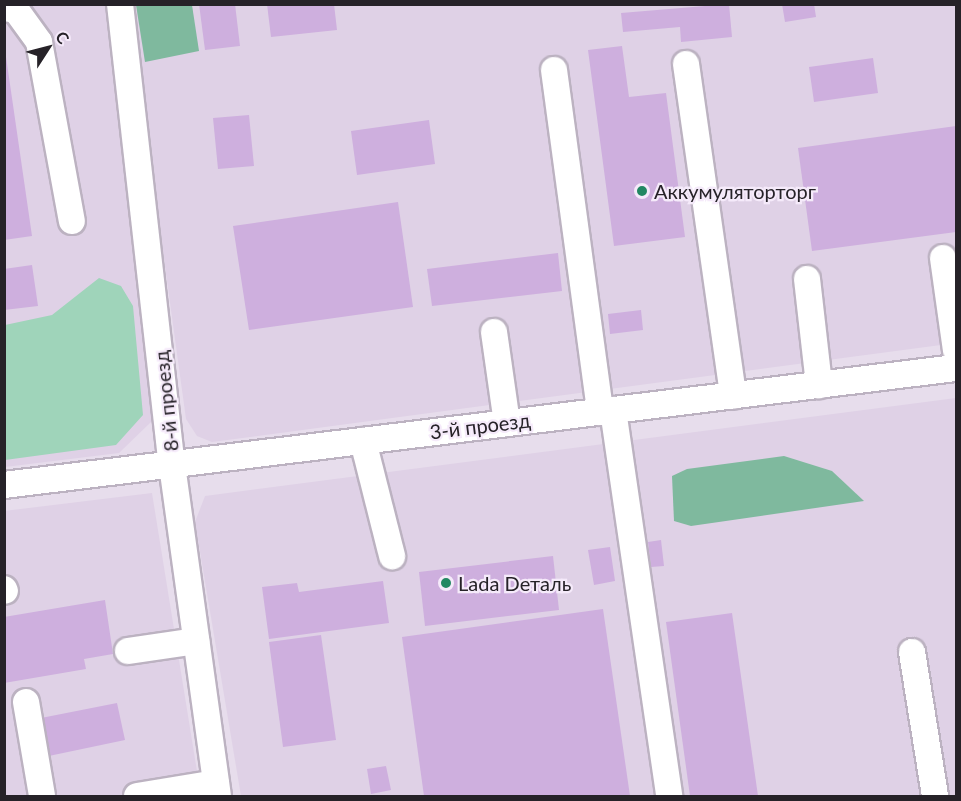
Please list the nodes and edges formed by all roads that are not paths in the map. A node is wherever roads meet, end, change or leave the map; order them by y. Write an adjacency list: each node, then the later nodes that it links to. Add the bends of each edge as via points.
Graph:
1 (120, 4): 16 (street, 8-й проезд)
2 (4, 8): 5 (street, via 16,10 39,42)
3 (686, 64): 12 (street)
4 (554, 70): 13 (street)
5 (72, 221)
6 (943, 258): 9 (street)
7 (807, 279): 11 (street)
8 (495, 332): 14 (street)
9 (957, 350)
10 (957, 368): 11 (street, 3-й проезд)
11 (819, 385): 12 (street, 3-й проезд)
12 (733, 396): 13 (street, 3-й проезд)
13 (607, 411): 14 (street, 3-й проезд); 26 (street)
14 (507, 423): 15 (street, 3-й проезд)
15 (363, 441): 16 (street, 3-й проезд); 18 (street)
16 (172, 465): 17 (street, 3-й проезд); 19 (street, 8-й проезд)
17 (4, 485)
18 (392, 556)
19 (196, 641): 20 (street); 23 (street, 8-й проезд)
20 (128, 651)
21 (912, 652): 27 (street)
22 (26, 702): 24 (street)
23 (217, 790): 25 (street)
24 (42, 796)
25 (137, 796)
26 (669, 796)
27 (935, 796)

